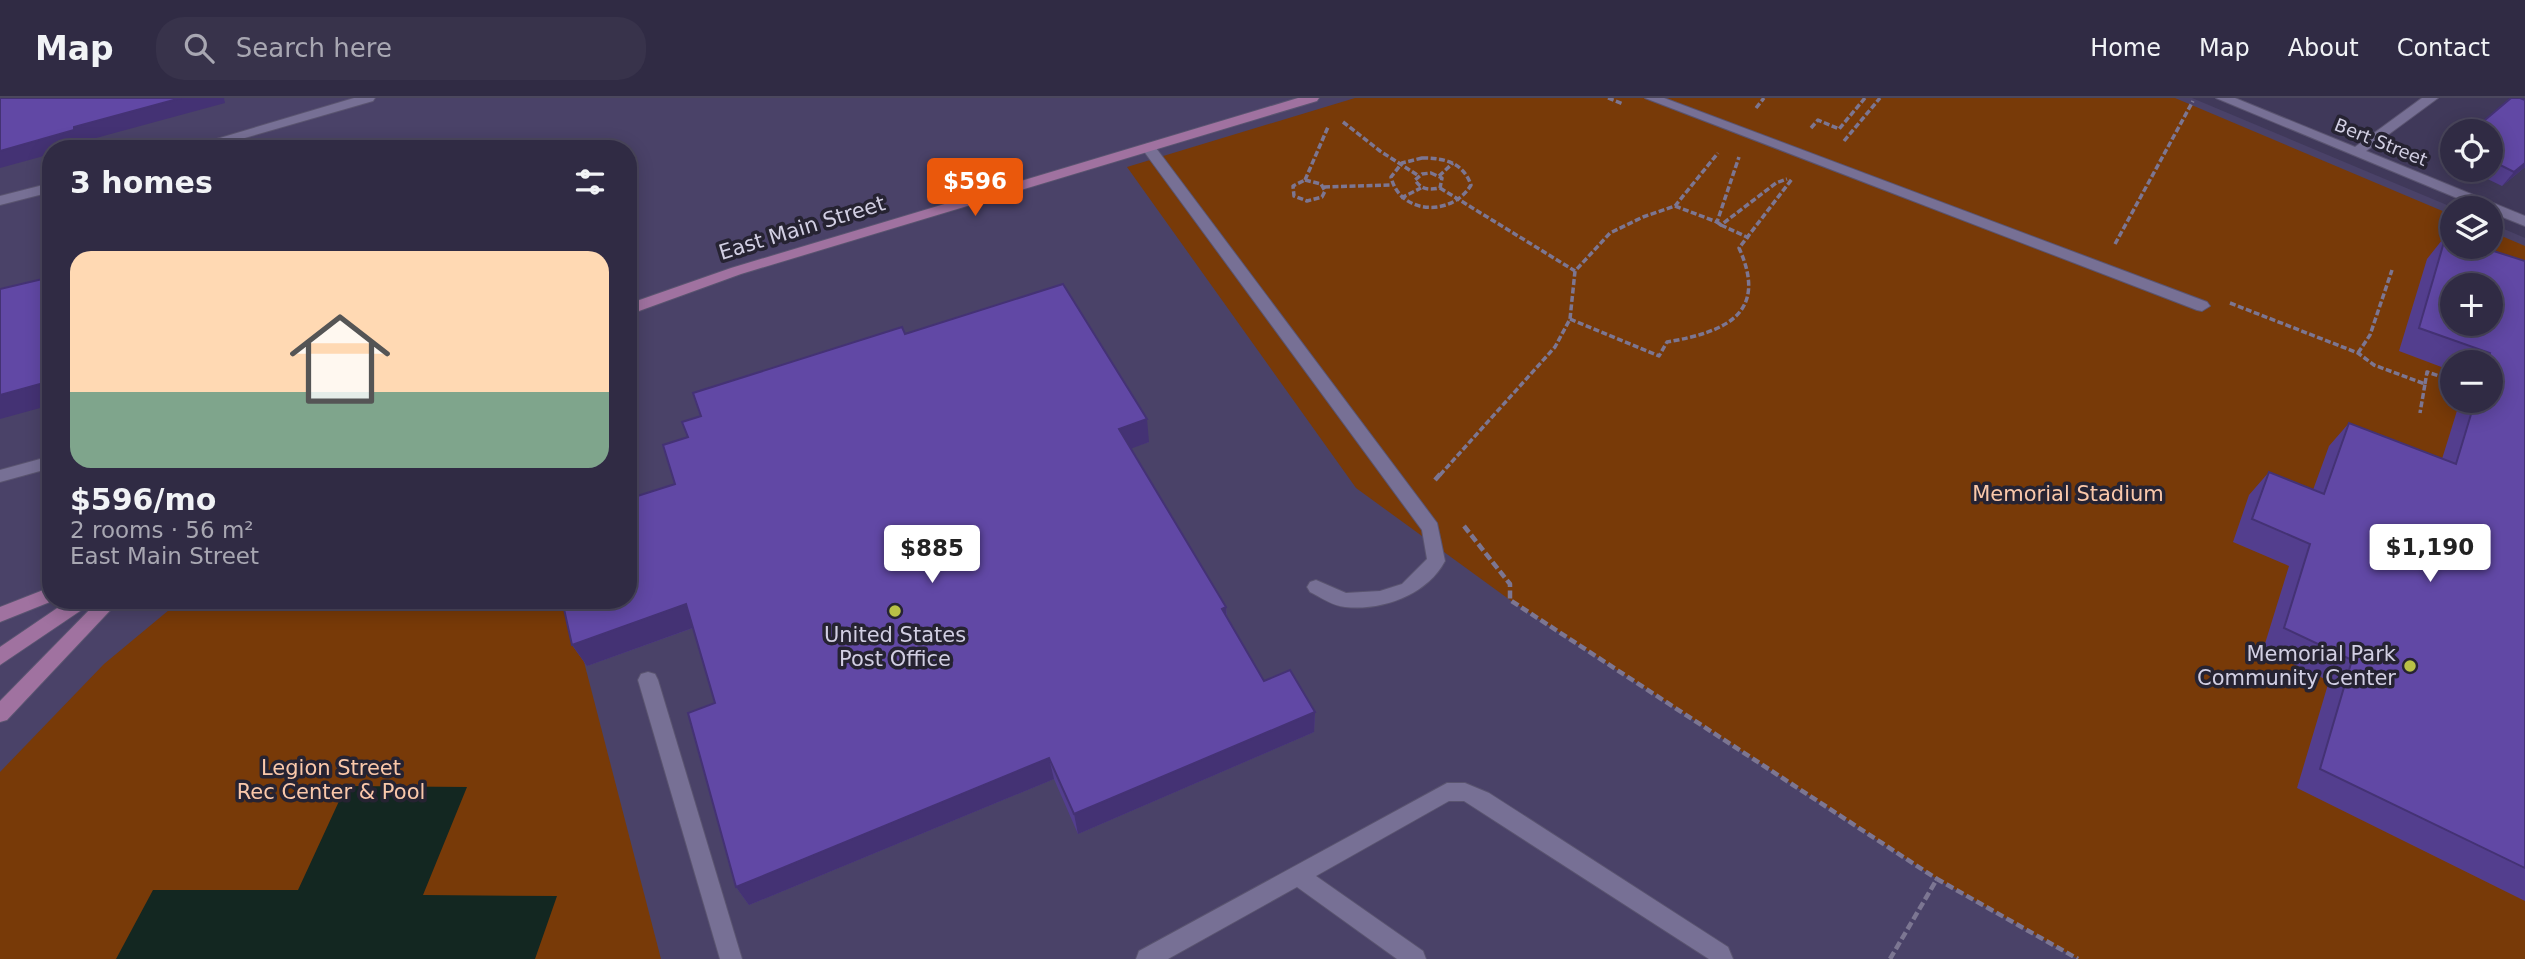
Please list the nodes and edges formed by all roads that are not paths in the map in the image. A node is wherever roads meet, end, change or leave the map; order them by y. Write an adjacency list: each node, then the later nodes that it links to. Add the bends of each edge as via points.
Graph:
1 (368, 98): 6 (street)
2 (1312, 98): 7 (main road, East Main Street)
3 (1652, 98): 12 (street)
4 (2223, 98): 8 (street, Bert Street)
5 (2431, 98): 8 (street)
6 (221, 140)
7 (1148, 147): 13 (main road, East Main Street, via 736,271); 16 (street, via 1431,528 1436,561 1408,589 1380,598 1344,600)
8 (2356, 152): 11 (street, Bert Street)
9 (42, 189): 10 (street)
10 (0, 201)
11 (2525, 221)
12 (2203, 306)
13 (637, 307)
14 (42, 464): 15 (street)
15 (0, 476)
16 (1316, 587)
17 (42, 598): 20 (main road)
18 (70, 609): 21 (main road)
19 (102, 609): 23 (main road)
20 (0, 615)
21 (0, 657)
22 (648, 680): 25 (street)
23 (0, 714)
24 (1298, 875): 26 (street); 27 (street); 28 (street, via 1447,792 1465,792 1505,813)
25 (731, 959)
26 (1147, 959)
27 (1415, 959)
28 (1722, 959)

